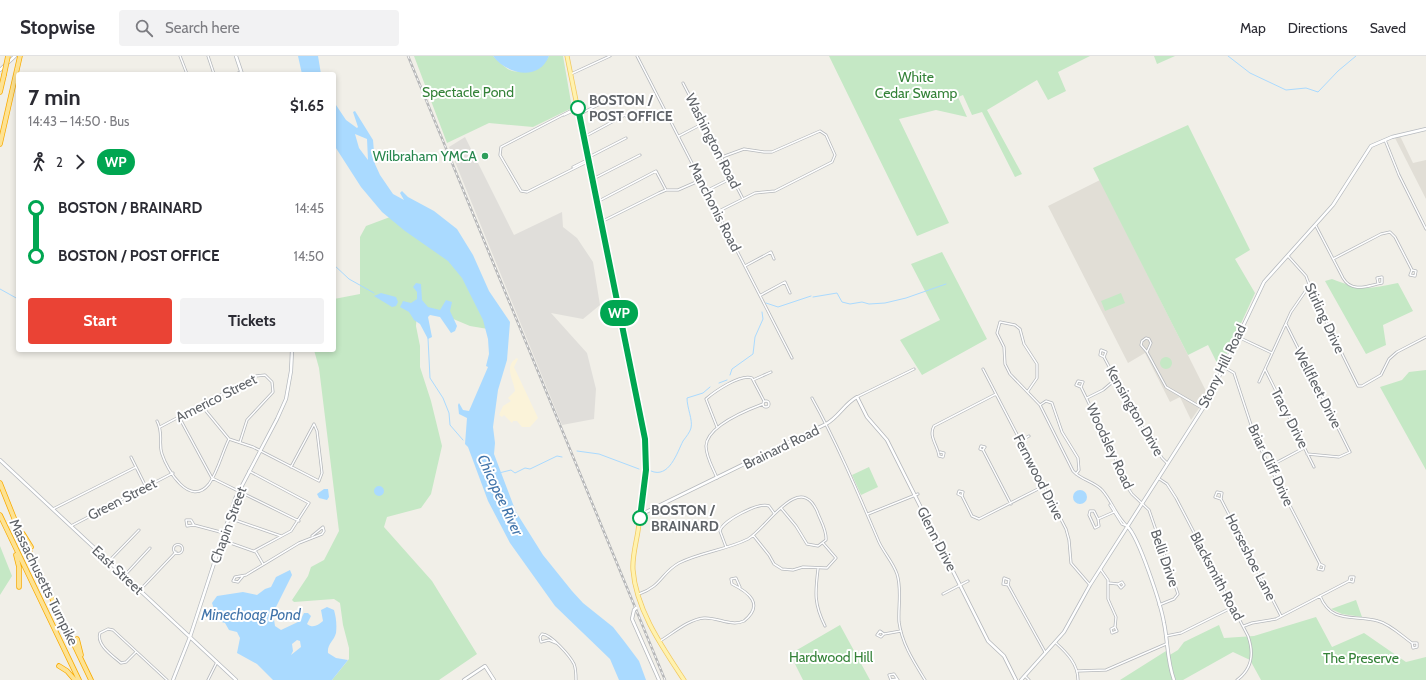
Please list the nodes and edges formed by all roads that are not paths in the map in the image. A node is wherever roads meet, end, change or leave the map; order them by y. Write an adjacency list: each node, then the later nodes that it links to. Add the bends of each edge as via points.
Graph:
1 (8, 56): 16 (highway, bridge)
2 (15, 56): 10 (main road)
3 (180, 56): 11 (street)
4 (208, 56): 12 (street)
5 (236, 56): 13 (main road)
6 (568, 56): 14 (main road)
7 (610, 56): 14 (street)
8 (637, 56): 23 (street, Manchonis Road)
9 (19, 58): 27 (highway)
10 (0, 70)
11 (186, 72)
12 (213, 72)
13 (241, 72)
14 (571, 74): 18 (main road)
15 (683, 83): 21 (street, Washington Road)
16 (0, 92)
17 (616, 96): 19 (street)
18 (578, 108): 19 (main road); 30 (street, via 504,145 500,152 522,192 529,191)
19 (580, 115): 24 (main road)
20 (630, 120): 24 (street, via 625,115)
21 (704, 123): 23 (street); 29 (street, Washington Road)
22 (1426, 129): 26 (main road, Stony Hill Road)
23 (678, 136): 33 (street, Manchonis Road)
24 (584, 137): 30 (main road)
25 (626, 138): 30 (street)
26 (1384, 139): 40 (main road, Stony Hill Road, via 1367,150 1340,195); 41 (street)
27 (0, 144)
28 (640, 156): 32 (street)
29 (722, 158): 31 (street, Washington Road); 36 (street, via 744,148 764,152 775,151 818,132 826,134 835,157 830,162 775,191 757,193)
30 (589, 159): 32 (main road)
31 (732, 178): 35 (street); 36 (street, Washington Road)
32 (593, 179): 37 (main road)
33 (701, 180): 34 (street, via 678,190); 35 (street, Manchonis Road)
34 (666, 190): 37 (street, via 656,171); 39 (street)
35 (706, 191): 38 (street, Manchonis Road)
36 (743, 199): 38 (street)
37 (597, 202): 39 (main road)
38 (717, 212): 45 (street, Manchonis Road)
39 (601, 222): 122 (main road, via 645,439 646,470)
40 (1315, 225): 42 (main road, Stony Hill Road); 44 (street)
41 (1426, 229)
42 (1287, 255): 48 (street, Stirling Drive, via 1303,271); 52 (main road, Stony Hill Road, via 1261,286)
43 (774, 259): 45 (street, via 771,252)
44 (1333, 259): 46 (street, via 1381,234 1390,232 1396,237); 47 (street, via 1350,286 1370,287)
45 (745, 266): 50 (street, Manchonis Road)
46 (1412, 270)
47 (1378, 283)
48 (1309, 286): 51 (street, via 1295,305); 53 (street, Stirling Drive, via 1358,386 1381,375 1389,359 1397,352)
49 (790, 293): 50 (street, via 785,282)
50 (760, 295): 58 (street, Manchonis Road)
51 (1286, 324): 56 (street); 91 (street, Wellfleet Drive, via 1350,452 1339,457)
52 (1238, 337): 56 (street); 59 (main road, Stony Hill Road)
53 (1426, 337)
54 (292, 352): 89 (main road, Chapin Street, via 292,371 286,399)
55 (1147, 352): 55 (street, via 1151,343 1146,338 1141,343); 77 (street, via 1166,386)
56 (1272, 353): 62 (street)
57 (1104, 357): 64 (street, Kensington Drive)
58 (792, 358)
59 (1224, 367): 77 (main road, Stony Hill Road); 95 (street, Briar Cliff Drive, via 1234,373 1254,435)
60 (914, 369): 70 (street, Brainard Road)
61 (983, 369): 69 (street, Fernwood Drive)
62 (1265, 369): 66 (street); 87 (street, Tracy Drive)
63 (771, 372): 65 (street)
64 (1116, 379): 72 (street, via 1103,390); 94 (street, Kensington Drive, via 1135,415)
65 (753, 380): 73 (street); 82 (street, via 741,377 707,398 706,403)
66 (1259, 382)
67 (1081, 387): 72 (street, Woodsley Road)
68 (1028, 391): 68 (street, via 1013,379 1007,370 1004,347 997,333 1000,322 1015,325 1020,329 1024,344 1037,364 1037,378); 75 (street)
69 (996, 394): 85 (street, Fernwood Drive); 90 (street, via 934,426 932,435)
70 (857, 397): 80 (main road, Brainard Road); 109 (main road, Glenn Drive, via 867,417 887,440)
71 (812, 398): 80 (street)
72 (1087, 398): 113 (street, Woodsley Road, via 1126,485)
73 (764, 401): 74 (street); 74 (street, via 768,401 769,404)
74 (763, 404): 82 (street)
75 (1040, 404): 101 (street); 101 (street, via 1046,401 1052,403 1062,432 1078,458 1080,467)
76 (201, 405): 78 (street, Americo Street); 84 (street); 86 (street, Americo Street, via 256,376 265,375 269,378 273,392 247,420)
77 (1202, 408): 94 (main road, Stony Hill Road)
78 (179, 417): 81 (street, Americo Street); 102 (street)
79 (157, 421): 81 (street)
80 (826, 424): 103 (main road, Brainard Road); 120 (street)
81 (160, 427): 100 (street, via 161,452)
82 (717, 427): 103 (street, via 710,434 706,445)
83 (1029, 436): 85 (street)
84 (230, 439): 86 (street); 102 (street)
85 (1020, 441): 106 (street, Fernwood Drive)
86 (240, 442): 89 (street)
87 (1304, 448): 91 (street, Tracy Drive); 95 (street)
88 (983, 450): 115 (street)
89 (260, 451): 97 (street); 99 (main road, Chapin Street)
90 (940, 452)
91 (1307, 454): 98 (street, Tracy Drive)
92 (131, 458): 96 (street)
93 (0, 460): 117 (main road, East Street)
94 (1167, 463): 104 (main road, Stony Hill Road)
95 (1270, 466): 144 (street, Briar Cliff Drive)
96 (136, 467): 107 (street); 117 (street)
97 (291, 467): 97 (street, via 314,424 322,473 319,482)
98 (1314, 468)
99 (249, 471): 108 (main road, Chapin Street); 125 (street, via 309,503)
100 (173, 473): 102 (street, via 183,488 192,491 204,488); 107 (street, Green Street)
101 (1076, 474): 112 (street, via 1098,487)
102 (212, 478): 108 (street)
103 (717, 478): 122 (main road, Brainard Road)
104 (1158, 478): 113 (main road, Stony Hill Road); 164 (street, Blacksmith Road, via 1173,492)
105 (0, 484): 114 (highway, Massachusetts Turnpike)
106 (1044, 486): 115 (street); 155 (street, Fernwood Drive, via 1067,532 1071,563)
107 (146, 487): 127 (street, Green Street)
108 (239, 490): 123 (main road, Chapin Street); 125 (street)
109 (917, 495): 120 (street); 153 (main road, Glenn Drive)
110 (962, 496): 115 (street, via 972,516 977,519)
111 (1221, 499): 165 (street, Horseshoe Lane)
112 (1109, 502): 118 (street); 128 (street)
113 (1142, 503): 128 (main road, Stony Hill Road); 163 (street, Belli Drive, via 1149,510 1178,594 1174,599)
114 (8, 504): 137 (highway); 185 (highway, Massachusetts Turnpike)
115 (1011, 504)
116 (781, 508): 119 (street); 136 (street, via 805,542 814,546); 136 (street, via 797,498 809,500 814,505 826,533)
117 (53, 509): 127 (main road, East Street)
118 (1114, 512): 124 (street); 128 (street, via 1122,524)
119 (774, 513): 131 (street); 139 (street, via 769,506 762,505 724,524 720,532)
120 (868, 514): 169 (street, via 898,578)
121 (0, 515): 134 (highway, Massachusetts Turnpike)
122 (640, 515): 159 (main road, via 633,563)
123 (229, 518): 130 (main road, Chapin Street); 132 (street)
124 (1098, 519): 124 (street, via 1094,511 1090,511 1088,514 1095,528 1099,526)
125 (299, 521): 132 (street, via 291,531)
126 (194, 525): 126 (street, via 187,526 186,520 191,520); 130 (street)
127 (71, 526): 142 (main road, East Street)
128 (1128, 526): 146 (main road, Stony Hill Road); 163 (main road, via 1137,540)
129 (139, 530): 142 (street)
130 (224, 533): 135 (main road, Chapin Street)
131 (753, 535): 139 (street); 145 (street, via 780,569)
132 (281, 536): 140 (street)
133 (312, 536): 133 (street, via 316,532 323,528 322,534); 143 (street)
134 (11, 540): 156 (highway, via 19,567); 187 (highway, Massachusetts Turnpike)
135 (222, 540): 140 (street); 172 (main road, Chapin Street)
136 (823, 543): 145 (street, via 836,558 831,566)
137 (31, 547)
138 (150, 548): 147 (street)
139 (726, 548): 159 (street, via 699,554 677,564 654,587)
140 (254, 551): 143 (street)
141 (176, 552): 141 (street, via 175,546 181,546 182,551); 158 (street)
142 (109, 561): 147 (main road, East Street)
143 (263, 564): 148 (street)
144 (1320, 564)
145 (818, 569): 166 (street, via 816,607)
146 (1100, 569): 151 (street, via 1107,576); 155 (main road, Stony Hill Road)
147 (125, 575): 158 (main road, East Street)
148 (243, 576): 148 (street, via 238,582 234,581 236,577)
149 (968, 581): 153 (street)
150 (1349, 581): 161 (street)
151 (1109, 583): 152 (street); 168 (street, via 1108,599 1116,617)
152 (1118, 584)
153 (960, 585): 160 (street); 198 (main road, Glenn Drive, via 988,641 1004,656)
154 (1008, 585): 180 (street)
155 (1090, 585): 176 (main road, Stony Hill Road)
156 (19, 587)
157 (740, 587): 157 (street, via 732,584 730,578 736,578); 174 (street, via 750,594 753,604 750,616 744,621 736,624 700,619)
158 (140, 590): 172 (main road, East Street)
159 (639, 594): 162 (main road)
160 (943, 594)
161 (1320, 596): 165 (street); 177 (street, via 1325,606 1335,614 1380,621)
162 (642, 604): 174 (main road); 195 (main road, via 635,609 633,620)
163 (1159, 605): 171 (main road)
164 (1233, 607): 167 (street, Blacksmith Road); 171 (street, via 1181,633)
165 (1281, 616): 167 (street)
166 (825, 626)
167 (1244, 626): 203 (street, Blacksmith Road, via 1251,644 1252,656 1246,671)
168 (1115, 627)
169 (901, 631): 170 (street); 197 (street, via 906,648)
170 (884, 634)
171 (1166, 636): 178 (main road)
172 (190, 637): 181 (main road, East Street); 189 (main road, Chapin Street)
173 (77, 639): 185 (highway)
174 (660, 641): 196 (main road)
175 (556, 643): 175 (street, via 546,634 540,637 541,642 549,640); 194 (street, via 572,661 576,670)
176 (1056, 643): 180 (main road, Stony Hill Road); 183 (street, via 1070,657)
177 (1412, 643)
178 (1166, 644): 183 (street, via 1106,670); 202 (main road)
179 (136, 652): 179 (street, via 126,662 121,663 104,647 99,638 100,633 108,629 113,630); 188 (street)
180 (1046, 654): 184 (main road, Stony Hill Road)
181 (216, 662): 190 (street); 191 (main road, East Street)
182 (59, 666): 186 (highway, via 68,671)
183 (1077, 671): 201 (street)
184 (1025, 676): 199 (main road, Stony Hill Road); 200 (street)
185 (91, 679)
186 (75, 680)
187 (79, 680)
188 (167, 680)
189 (173, 680)
190 (208, 680)
191 (236, 680)
192 (465, 680): 193 (main road, via 485,666)
193 (494, 680)
194 (576, 680)
195 (659, 680)
196 (684, 680)
197 (925, 680)
198 (1016, 680)
199 (1021, 680)
200 (1029, 680)
201 (1078, 680)
202 (1174, 680)
203 (1237, 680)

